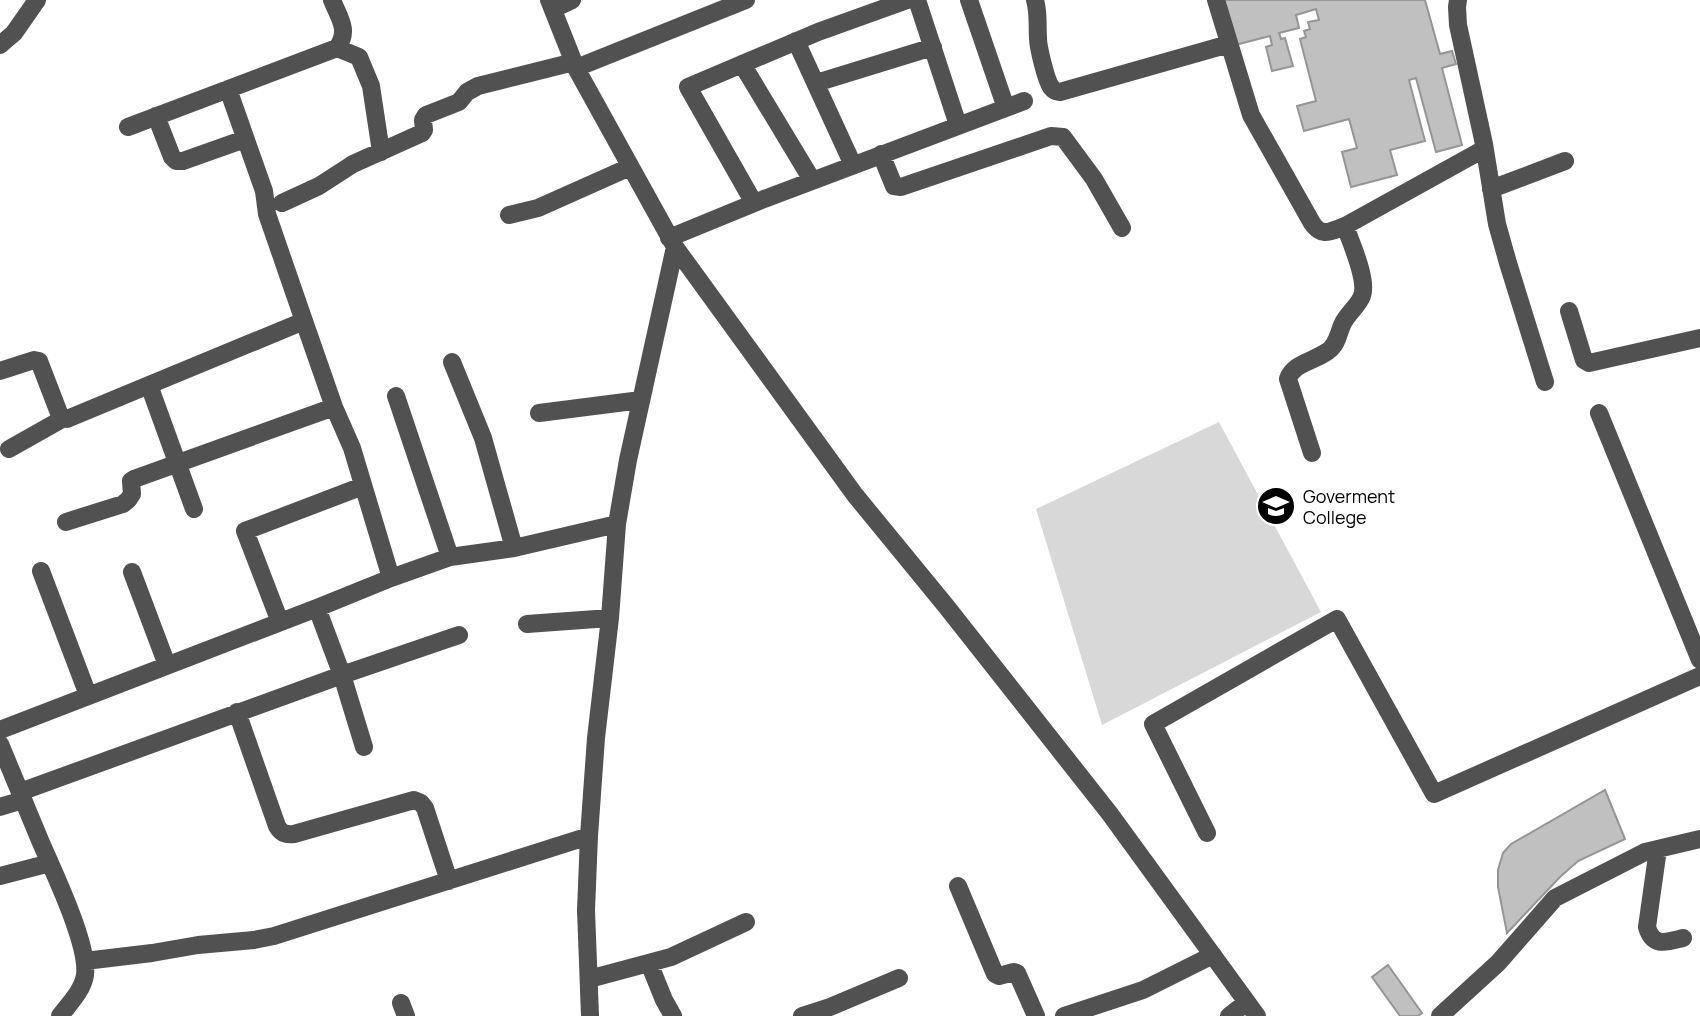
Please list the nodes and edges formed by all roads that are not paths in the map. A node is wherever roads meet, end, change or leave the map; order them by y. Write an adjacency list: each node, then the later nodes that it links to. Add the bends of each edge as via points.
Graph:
1 (37, 0): 14 (street)
2 (332, 0): 16 (street, via 344,33)
3 (572, 0): 11 (street)
4 (746, 0): 18 (street)
5 (906, 0): 12 (street)
6 (917, 0): 15 (street)
7 (969, 0): 22 (street)
8 (1035, 0): 13 (street, via 1039,48 1051,88 1060,92)
9 (1216, 0): 13 (street)
10 (1458, 0): 27 (street, via 1458,25)
11 (551, 4): 18 (street)
12 (796, 41): 17 (street); 19 (street)
13 (1229, 44): 38 (street, via 1251,115 1315,228 1325,233)
14 (0, 45)
15 (933, 47): 19 (street); 24 (street)
16 (337, 48): 20 (street); 28 (street, via 359,57 371,86)
17 (742, 64): 33 (street); 36 (street, via 688,87)
18 (575, 65): 28 (street, via 473,88 459,102 426,115 422,133); 32 (street)
19 (816, 83): 31 (street)
20 (228, 89): 23 (street); 26 (street)
21 (1024, 101): 22 (street)
22 (1006, 108): 24 (street)
23 (156, 116): 25 (street); 26 (street, via 176,162)
24 (958, 125): 29 (street)
25 (128, 127)
26 (245, 139): 42 (street)
27 (1484, 149): 34 (street); 38 (street)
28 (381, 152): 35 (street)
29 (881, 154): 31 (street); 39 (street, via 894,186 901,187 1051,136 1063,137)
30 (1566, 161): 34 (street)
31 (853, 165): 33 (street)
32 (630, 167): 37 (street, via 538,208); 40 (street)
33 (811, 180): 36 (street)
34 (1491, 190): 46 (street)
35 (282, 203)
36 (754, 203): 40 (street)
37 (509, 215)
38 (1345, 226): 55 (street, via 1364,291 1335,344 1296,368 1288,379)
39 (1122, 228)
40 (672, 243): 49 (street); 92 (street, via 855,495 1110,814)
41 (1569, 311): 43 (street, via 1584,359 1590,363)
42 (303, 321): 47 (street); 50 (street)
43 (1700, 338)
44 (452, 362): 61 (street, via 483,438)
45 (0, 371): 53 (street, via 39,361)
46 (1545, 382)
47 (149, 385): 53 (street); 56 (street)
48 (396, 396): 62 (street)
49 (642, 400): 51 (street); 60 (street)
50 (334, 407): 56 (street); 57 (street)
51 (539, 413)
52 (1599, 413): 71 (street)
53 (64, 418): 54 (street)
54 (9, 449)
55 (1312, 453)
56 (177, 464): 58 (street); 59 (street, via 131,481 131,497 123,504)
57 (363, 486): 65 (street); 68 (street, via 245,531)
58 (194, 509)
59 (66, 522)
60 (617, 524): 61 (street); 67 (street)
61 (514, 548): 62 (street)
62 (450, 557): 65 (street)
63 (41, 571): 75 (street)
64 (132, 572): 72 (street)
65 (391, 578): 66 (street)
66 (317, 608): 68 (street); 73 (street)
67 (610, 618): 69 (street); 83 (street)
68 (280, 622): 72 (street)
69 (527, 624)
70 (459, 635): 73 (street)
71 (1700, 660)
72 (167, 665): 75 (street)
73 (342, 675): 76 (street); 79 (street)
74 (1700, 676): 82 (street, via 1434,794 1337,619 1153,724)
75 (88, 695): 77 (street)
76 (237, 712): 80 (street); 88 (street, via 283,833 414,800 425,808)
77 (0, 730)
78 (0, 744): 80 (street)
79 (364, 747)
80 (21, 796): 81 (street); 86 (street)
81 (0, 807)
82 (1207, 833)
83 (589, 835): 88 (street); 96 (street)
84 (1700, 839): 85 (street)
85 (1658, 849): 91 (street, via 1647,927 1652,938 1664,943); 105 (street, via 1555,898 1498,963)
86 (50, 863): 87 (street); 93 (street)
87 (0, 876)
88 (449, 881): 93 (street, via 274,936)
89 (958, 886): 102 (street, via 995,974 1017,973)
90 (746, 922): 94 (street)
91 (1683, 938)
92 (1213, 955): 97 (street); 103 (street, via 1143,989)
93 (85, 961): 98 (street, via 85,979)
94 (649, 963): 96 (street); 100 (street)
95 (899, 978): 101 (street)
96 (589, 979): 99 (street)
97 (1252, 1009): 104 (street)
98 (60, 1016)
99 (590, 1016)
100 (673, 1016)
101 (802, 1016)
102 (1036, 1016)
103 (1064, 1016)
104 (1229, 1016)
105 (1440, 1016)

